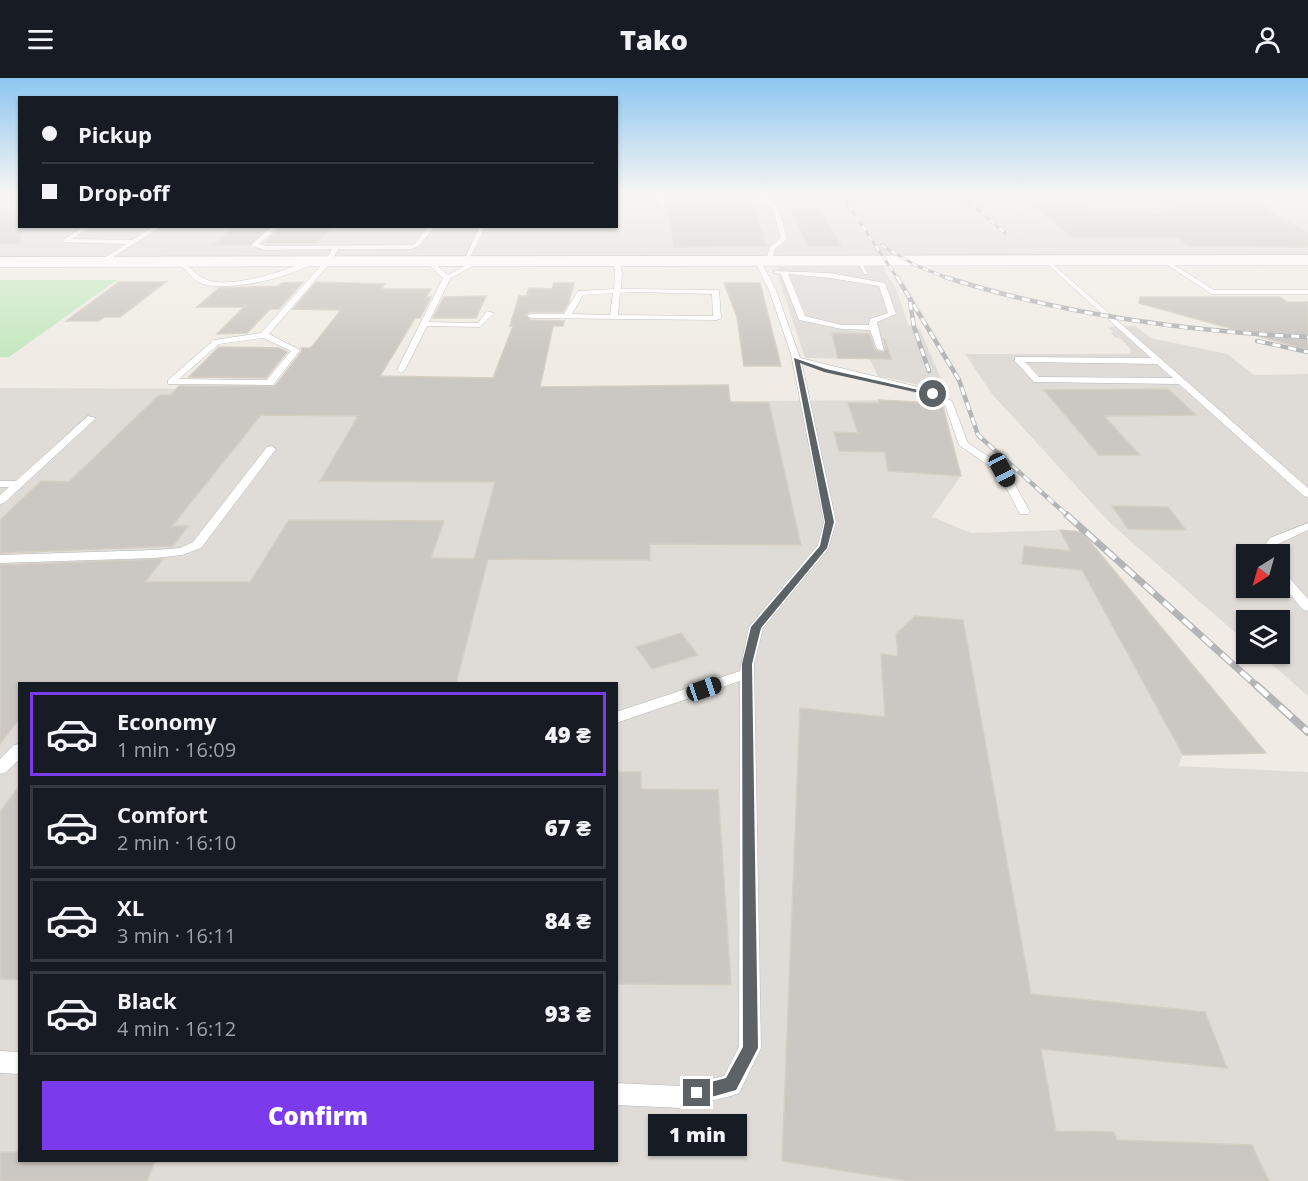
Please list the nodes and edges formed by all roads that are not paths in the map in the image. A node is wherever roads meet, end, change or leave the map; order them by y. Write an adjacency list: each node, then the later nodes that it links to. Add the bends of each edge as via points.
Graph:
1 (125, 247): 11 (lane)
2 (264, 247): 6 (lane)
3 (407, 247): 6 (lane)
4 (476, 247): 13 (lane)
5 (774, 247): 15 (lane)
6 (326, 257): 11 (main road); 12 (main road); 28 (lane)
7 (616, 260): 13 (main road); 15 (main road); 20 (lane, via 620,269)
8 (1046, 260): 9 (main road); 16 (main road); 31 (lane)
9 (1163, 260): 10 (main road); 21 (lane, via 1212,292)
10 (1308, 260)
11 (103, 261): 14 (main road)
12 (428, 261): 13 (main road); 18 (lane)
13 (472, 261): 18 (lane)
14 (0, 262)
15 (763, 264): 16 (main road); 17 (lane); 30 (lane)
16 (862, 267): 17 (lane); 19 (lane)
17 (784, 272): 19 (lane); 27 (lane, via 802,318 842,327)
18 (447, 278): 26 (lane)
19 (882, 285): 27 (lane, via 892,314 873,321)
20 (615, 292): 24 (lane, via 581,293); 25 (lane); 25 (lane, via 716,292 717,318)
21 (1308, 292)
22 (490, 313): 26 (lane, via 480,325)
23 (531, 316): 24 (lane)
24 (567, 316): 25 (lane)
25 (614, 317)
26 (425, 324): 32 (lane)
27 (873, 328): 29 (lane)
28 (264, 335): 28 (lane, via 217,342 171,382 270,383 296,350)
29 (881, 349)
30 (797, 360): 40 (lane, via 824,370 933,394 949,403 964,445 1002,470); 46 (lane, via 830,522 824,546 756,627)
31 (1158, 361): 33 (lane); 33 (lane, via 1018,359 1037,380)
32 (401, 370)
33 (1181, 381): 38 (lane)
34 (91, 418): 37 (lane)
35 (271, 448): 43 (lane, via 196,545 182,551)
36 (0, 484): 37 (lane)
37 (19, 484): 39 (lane)
38 (1308, 494)
39 (0, 501)
40 (1024, 512)
41 (1308, 526): 42 (lane)
42 (1272, 544)
43 (0, 559)
44 (1290, 586): 45 (lane)
45 (1308, 607)
46 (747, 674): 47 (lane); 52 (lane, via 750,1048 731,1085 681,1097)
47 (618, 717)
48 (18, 751): 49 (lane)
49 (0, 768)
50 (0, 1062): 51 (lane)
51 (18, 1064)
52 (618, 1094)

